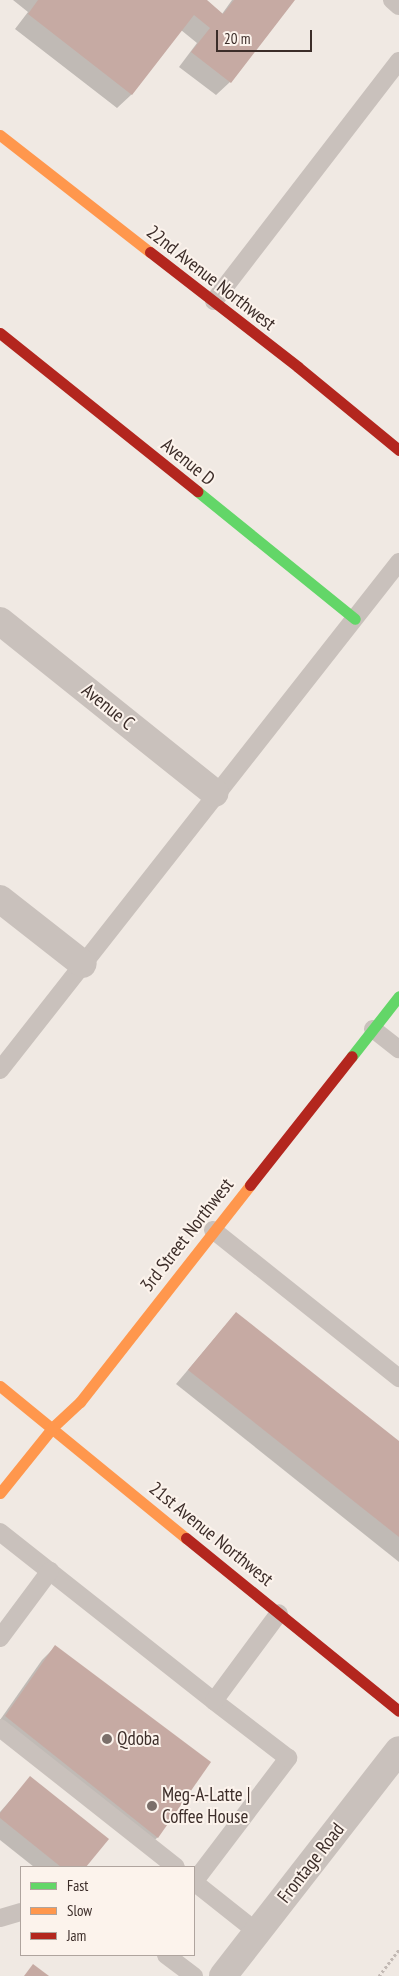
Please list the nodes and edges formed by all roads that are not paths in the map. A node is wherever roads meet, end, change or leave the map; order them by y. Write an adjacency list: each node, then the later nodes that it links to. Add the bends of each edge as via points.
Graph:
1 (392, 0): 2 (lane)
2 (399, 6)
3 (399, 61): 5 (lane)
4 (0, 135): 5 (street, 22nd Avenue Northwest)
5 (214, 301): 7 (street, 22nd Avenue Northwest)
6 (0, 333): 9 (street, Avenue D)
7 (399, 450)
8 (399, 562): 9 (lane)
9 (355, 619): 11 (lane)
10 (0, 622): 11 (street, Avenue C)
11 (215, 793): 13 (lane)
12 (0, 899): 13 (street)
13 (83, 964): 17 (lane)
14 (399, 996): 15 (street, 3rd Street Northwest)
15 (373, 1029): 16 (lane); 18 (street, 3rd Street Northwest)
16 (399, 1049)
17 (0, 1070)
18 (213, 1230): 19 (lane); 21 (street, 3rd Street Northwest, via 80,1402)
19 (399, 1378)
20 (0, 1386): 21 (street, 21st Avenue Northwest)
21 (53, 1427): 22 (street, 3rd Street Northwest); 25 (street, 21st Avenue Northwest)
22 (0, 1493)
23 (0, 1532): 24 (lane)
24 (50, 1571): 26 (lane); 27 (lane)
25 (279, 1613): 27 (lane); 28 (street, 21st Avenue Northwest)
26 (0, 1638)
27 (214, 1701): 32 (lane, via 288,1758)
28 (399, 1711)
29 (0, 1728): 31 (lane)
30 (399, 1750): 36 (street, Frontage Road)
31 (175, 1866)
32 (195, 1881)
33 (195, 1883): 36 (lane)
34 (20, 1912): 35 (lane)
35 (0, 1918)
36 (257, 1932): 39 (street, Frontage Road)
37 (167, 1956): 38 (lane)
38 (194, 1976)
39 (223, 1976)

